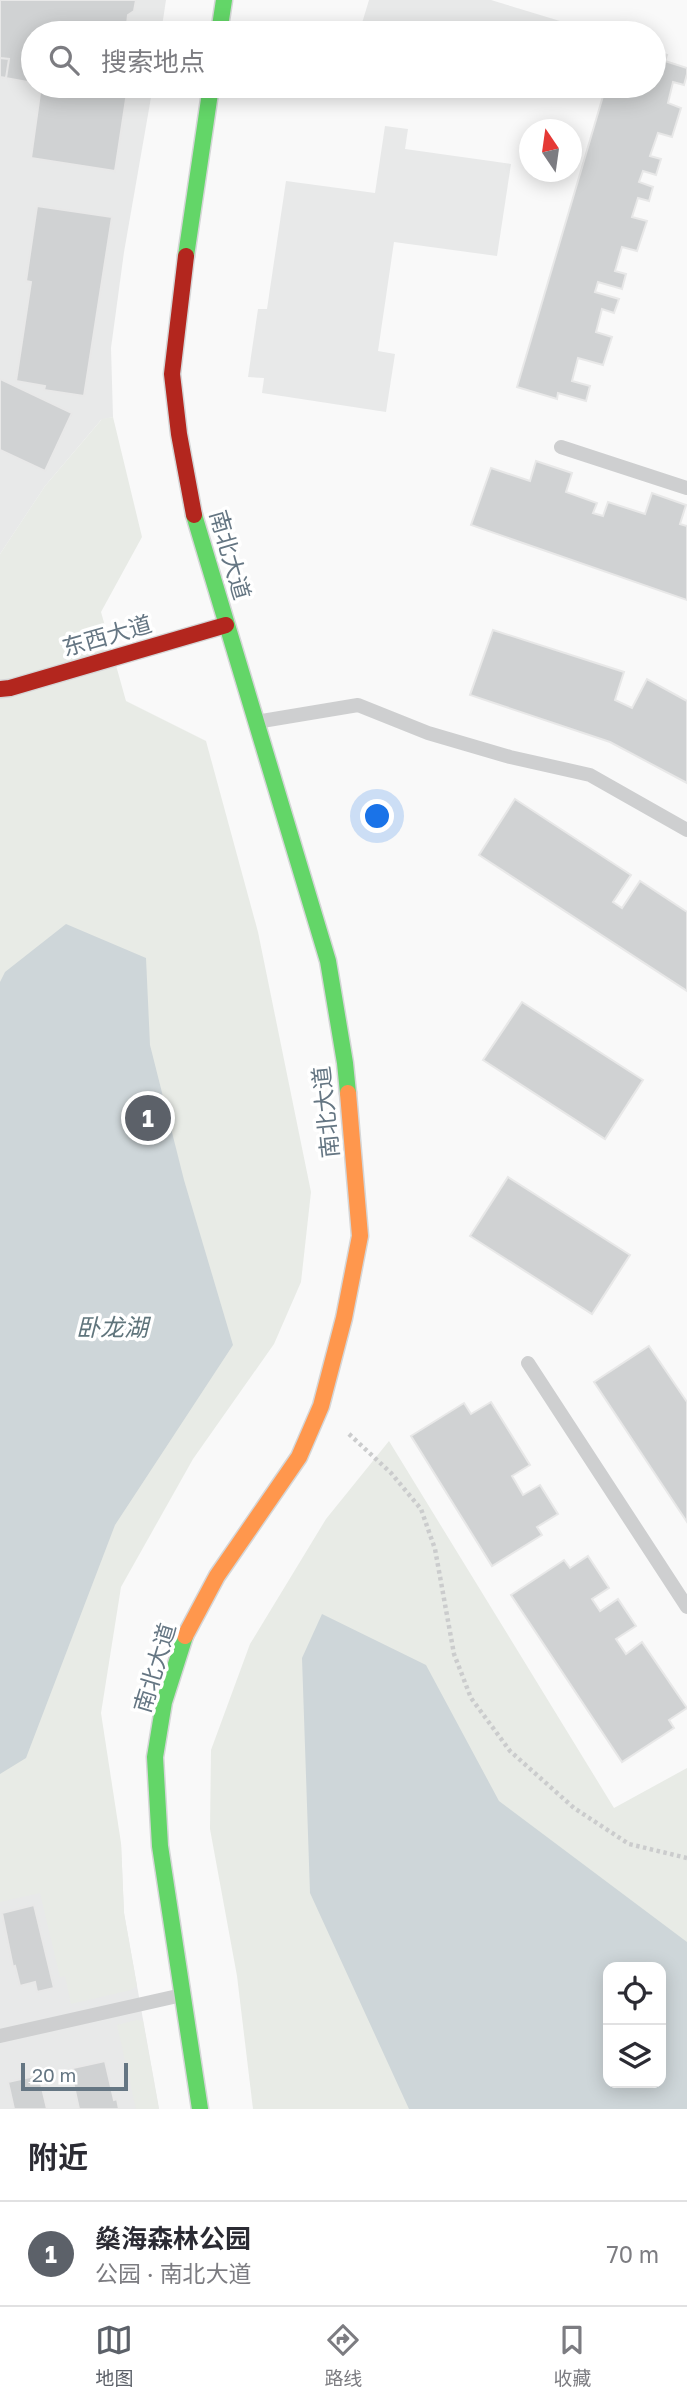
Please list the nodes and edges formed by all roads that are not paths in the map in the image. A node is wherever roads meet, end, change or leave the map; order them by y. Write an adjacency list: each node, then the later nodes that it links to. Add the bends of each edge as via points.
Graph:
1 (224, 0): 2 (street)
2 (221, 21)
3 (209, 98): 6 (street, 南北大道, via 172,374 191,506)
4 (561, 447): 5 (lane)
5 (687, 488)
6 (226, 625): 7 (street, 东西大道); 8 (street, 南北大道)
7 (0, 689)
8 (254, 722): 9 (lane, via 358,705 428,733 590,775); 12 (street, 南北大道, via 328,961 346,1077 360,1236 321,1406 299,1457 200,1607 184,1638 164,1702 155,1757 160,1846)
9 (687, 830)
10 (528, 1363): 11 (lane)
11 (687, 1607)
12 (182, 1995): 13 (lane); 14 (street, 南北大道)
13 (0, 2036)
14 (200, 2109)

